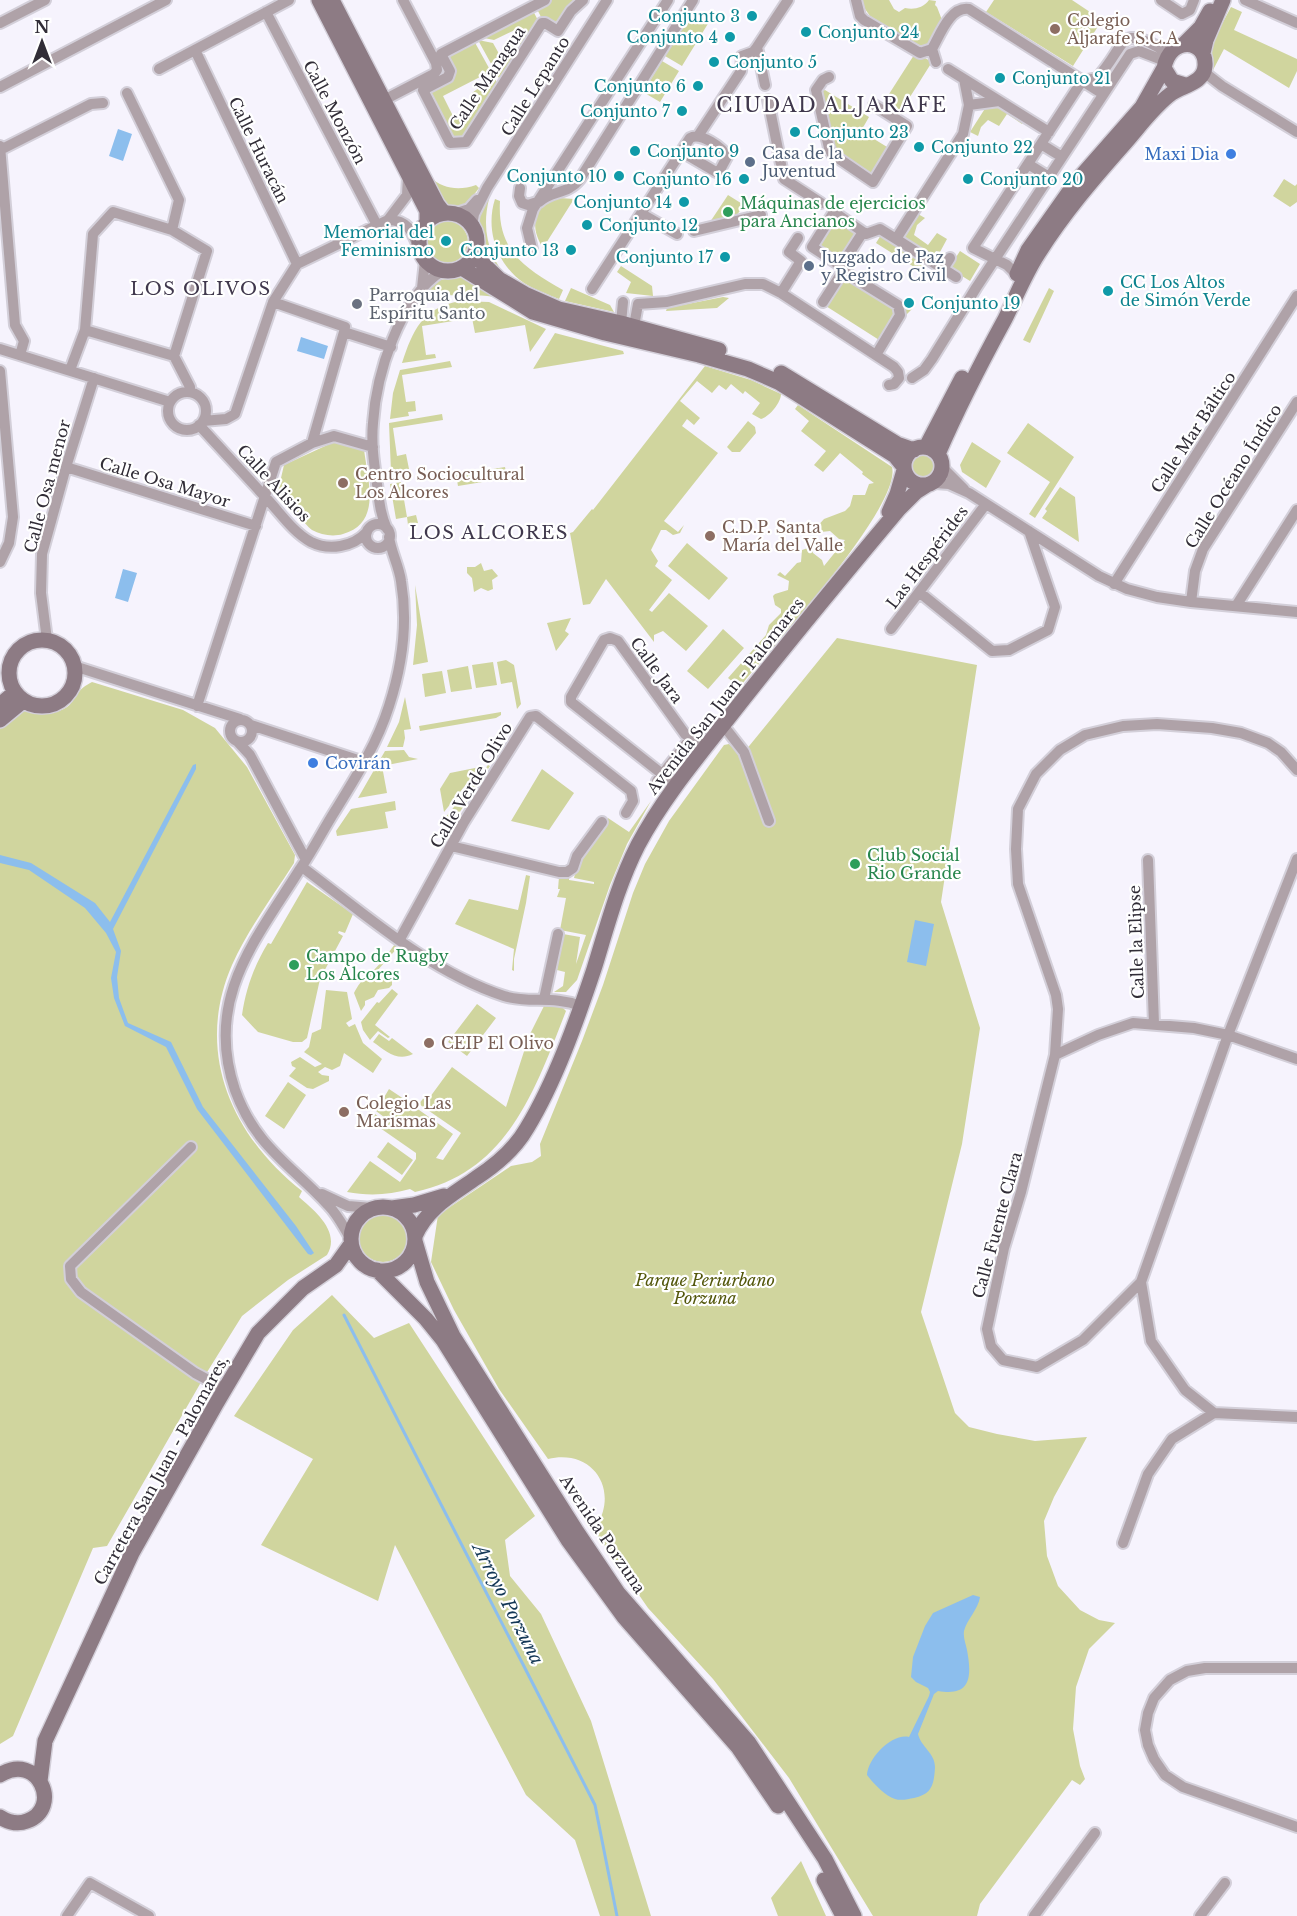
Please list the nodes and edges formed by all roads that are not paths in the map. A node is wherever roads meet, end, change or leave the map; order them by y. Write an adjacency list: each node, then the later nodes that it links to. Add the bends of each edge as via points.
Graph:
1 (45, 0): 21 (street)
2 (166, 0): 38 (street)
3 (289, 0): 19 (street)
4 (319, 0): 55 (street)
5 (332, 0): 41 (street)
6 (403, 0): 41 (street, via 437,70)
7 (545, 0): 18 (street, Calle Managua, via 441,54 450,71 448,77 423,90 450,143 466,142 542,23 558,31)
8 (607, 0): 20 (street, Calle Lepanto)
9 (668, 0): 57 (street)
10 (693, 0): 60 (street, via 580,179)
11 (788, 0): 24 (street)
12 (856, 0): 25 (street, via 864,20 914,51 925,53)
13 (1161, 0): 14 (street, via 1182,14 1186,14)
14 (1194, 0)
15 (1214, 0): 23 (street, via 1206,20)
16 (1223, 0): 27 (street)
17 (1245, 0): 22 (street)
18 (582, 2): 20 (street, Calle Managua)
19 (266, 12): 26 (street); 68 (street, Calle Monzón)
20 (598, 15): 58 (street, Calle Lepanto)
21 (0, 23)
22 (1297, 23)
23 (1184, 44): 27 (street); 28 (street, via 1174,48)
24 (757, 47): 36 (street); 49 (street, via 742,56 741,71)
25 (932, 49): 29 (street); 35 (street, via 955,12 966,9)
26 (195, 50): 30 (street); 81 (street, Calle Huracán)
27 (1203, 53): 32 (street)
28 (1166, 61): 35 (street, via 1144,39 1129,39 1121,44 1097,78); 37 (street, via 1167,76); 40 (street, via 1134,52); 86 (street, via 1142,107 1076,182 1028,250)
29 (936, 62)
30 (159, 69)
31 (948, 69): 34 (street)
32 (1204, 72): 37 (street); 48 (street)
33 (829, 77): 45 (street, via 816,90 829,148 836,158 873,182 907,126)
34 (964, 79): 43 (street); 46 (street)
35 (1082, 81): 40 (street); 47 (street)
36 (765, 85)
37 (1185, 85): 115 (street, via 1164,100 1136,130 1085,189 1037,255)
38 (2, 86)
39 (127, 93): 70 (street, via 179,200)
40 (1103, 94): 53 (street)
41 (384, 100): 63 (street, via 437,204)
42 (768, 100): 61 (street, via 784,179)
43 (999, 101): 46 (street); 47 (street)
44 (103, 103): 51 (street, via 91,104)
45 (874, 105)
46 (969, 105): 75 (street, via 963,134)
47 (1048, 132): 50 (street)
48 (1297, 132)
49 (698, 136): 52 (street, via 690,138); 52 (street, via 727,155 720,170 713,171)
50 (1041, 144): 53 (street); 54 (street)
51 (0, 148): 100 (street, via 15,325 24,341)
52 (682, 152): 64 (street)
53 (1062, 157): 56 (street)
54 (1028, 164): 56 (street); 80 (street, via 973,248)
55 (408, 173): 66 (street, via 406,195); 67 (street, via 427,211)
56 (1048, 177): 80 (street)
57 (552, 178): 60 (street, via 553,188); 62 (street)
58 (487, 188): 63 (street, Calle Lepanto, via 469,209); 69 (street, Calle Lepanto)
59 (520, 188): 62 (street, via 522,203)
60 (568, 190): 62 (street, via 543,198)
61 (821, 204)
62 (535, 206): 76 (street, via 528,228)
63 (449, 213): 67 (street); 69 (street)
64 (642, 214): 73 (street); 89 (street)
65 (761, 215): 71 (street)
66 (388, 220): 68 (street); 78 (street, via 405,224)
67 (427, 221): 78 (street, via 418,239)
68 (377, 225): 81 (street)
69 (472, 225): 77 (street, via 477,245)
70 (172, 230): 96 (street, via 113,212 93,234); 102 (street, via 207,251)
71 (694, 231)
72 (863, 232): 75 (street, via 880,229); 83 (street); 83 (street, via 834,213 812,247)
73 (677, 234)
74 (798, 238): 90 (street, via 789,252 801,261)
75 (896, 239): 84 (street)
76 (532, 249)
77 (474, 255): 82 (street); 95 (street, via 499,279 525,294 559,309)
78 (422, 256): 85 (street); 88 (street)
79 (950, 258): 84 (street)
80 (995, 259): 86 (street); 106 (street, via 972,286 932,359)
81 (297, 264): 92 (street)
82 (462, 268): 85 (street); 117 (street, via 533,312 699,355 778,382 895,456)
83 (842, 268): 94 (street); 101 (street, via 898,305 900,315)
84 (944, 269): 87 (street)
85 (442, 271): 88 (street)
86 (1017, 275): 115 (street)
87 (956, 277)
88 (422, 288): 98 (street)
89 (592, 289)
90 (781, 293): 95 (street, via 754,284 638,304); 101 (street)
91 (1297, 296): 132 (street, Calle Mar Báltico)
92 (273, 302): 97 (street, via 345,327); 112 (street, via 235,414)
93 (623, 302): 95 (street)
94 (823, 302)
95 (628, 325): 115 (street, via 748,359 778,372 897,444)
96 (85, 330): 102 (street); 103 (street)
97 (344, 332): 98 (street); 113 (street)
98 (391, 347): 114 (street, via 374,409)
99 (0, 349): 100 (street)
100 (20, 355): 103 (street)
101 (876, 355): 107 (street, via 898,372 898,380)
102 (174, 356): 108 (street)
103 (70, 370): 105 (street)
104 (0, 371): 111 (street)
105 (94, 378): 109 (street); 116 (street, Calle Osa menor)
106 (912, 378)
107 (889, 385)
108 (190, 392): 109 (street, via 178,394); 112 (street, via 204,403)
109 (170, 402): 112 (street, via 168,413 177,427 189,429)
110 (1297, 402): 134 (street, Calle Océano Índico, via 1203,549)
111 (2, 411): 130 (street, via 13,517 9,543)
112 (201, 423): 120 (street, Calle Alisios)
113 (312, 442): 114 (street, via 334,436); 120 (street, via 276,462)
114 (373, 447): 121 (street)
115 (930, 455): 117 (street, via 907,456); 118 (street, via 940,476); 119 (street)
116 (66, 467): 124 (street, Calle Osa Mayor); 138 (street, Calle Osa menor, via 42,554 41,593)
117 (904, 468): 118 (street, via 917,485); 128 (street, via 893,505)
118 (931, 484): 119 (street, via 949,484); 128 (street, via 907,500)
119 (969, 493): 122 (street)
120 (264, 496): 124 (street); 125 (street, Calle Alisios, via 301,535 320,545 351,543)
121 (379, 497): 125 (street); 127 (street)
122 (986, 504): 126 (street); 133 (street, Las Hespérides)
123 (1297, 510): 135 (street)
124 (256, 526): 143 (street)
125 (369, 530): 127 (street, via 377,525); 129 (street, via 368,542)
126 (1029, 531): 132 (street); 133 (street, via 1055,607 1048,630 1009,650 992,651)
127 (388, 533): 129 (street, via 385,545); 131 (street)
128 (872, 541): 146 (street, Avenida San Juan - Palomares)
129 (376, 548): 131 (street, via 388,555)
130 (0, 562)
131 (400, 573): 152 (street, via 404,626 399,669 383,724)
132 (1114, 584): 134 (street, via 1141,594)
133 (919, 592): 137 (street, Las Hespérides)
134 (1191, 602): 135 (street)
135 (1236, 606): 136 (street)
136 (1297, 612)
137 (891, 629)
138 (47, 640): 139 (street, via 24,644); 140 (street, via 61,645)
139 (6, 658): 141 (street, via 8,674)
140 (74, 666): 141 (street, via 74,685 58,703 38,707); 143 (street)
141 (19, 697): 142 (street); 145 (street)
142 (0, 705)
143 (201, 707): 144 (street); 148 (street)
144 (240, 719): 147 (street); 148 (street, via 232,724)
145 (0, 720)
146 (723, 724): 151 (street, Avenida San Juan - Palomares); 157 (street, via 744,752)
147 (251, 725): 150 (street, via 252,735); 152 (street)
148 (230, 732): 150 (street)
149 (690, 739): 151 (street, Calle Jara); 154 (street); 154 (street, Calle Jara, via 618,641 610,638 602,642 571,702)
150 (238, 742): 162 (street, via 254,762)
151 (704, 747): 155 (street, Avenida San Juan - Palomares)
152 (364, 762): 162 (street)
153 (1297, 770): 170 (street, Calle Fuente Clara, via 1268,743 1241,733 1157,724 1123,726 1085,735 1060,750 1036,774 1018,809 1018,884 1056,995)
154 (660, 778): 155 (street)
155 (675, 785): 167 (street, Avenida San Juan - Palomares, via 630,864)
156 (626, 813): 159 (street, Calle Verde Olivo, via 633,801 631,791 533,716)
157 (769, 821)
158 (602, 822): 159 (street, via 567,872)
159 (450, 849): 163 (street); 165 (street, Calle Verde Olivo)
160 (1297, 859): 169 (street, Calle Fuente Clara)
161 (1148, 860): 168 (street, Calle la Elipse)
162 (304, 863): 165 (street); 173 (street, via 241,965 226,1041 231,1074 250,1122 274,1154)
163 (525, 869)
164 (558, 934): 166 (street)
165 (400, 939): 166 (street, via 460,978 504,996)
166 (544, 999): 167 (street)
167 (581, 1006): 174 (street, Avenida San Juan - Palomares, via 526,1130 501,1159)
168 (1154, 1024): 169 (street); 170 (street, via 1133,1023)
169 (1228, 1035): 171 (street); 181 (street, Calle Fuente Clara)
170 (1055, 1055): 181 (street, Calle Fuente Clara, via 991,1304 987,1329 991,1346 1003,1360 1037,1367 1083,1340)
171 (1297, 1059)
172 (191, 1147): 182 (street, via 70,1266 71,1279 81,1292 195,1373)
173 (311, 1188): 175 (street, via 339,1203); 178 (street, via 334,1211)
174 (456, 1192): 176 (street); 177 (street, Avenida San Juan - Palomares, via 430,1212)
175 (372, 1208): 176 (street); 178 (street, via 356,1220)
176 (392, 1208): 177 (street, via 408,1218)
177 (415, 1238): 179 (street, via 405,1261 392,1269); 199 (street, Avenida Porzuna, via 427,1282 453,1336 577,1532 618,1593 749,1743 825,1859)
178 (351, 1241): 179 (street, via 354,1253); 180 (street, via 336,1265)
179 (372, 1268): 180 (street, via 358,1264); 198 (street, Avenida Porzuna, via 443,1340 568,1540 624,1617 738,1747 811,1854)
180 (325, 1272): 182 (street, Carretera San Juan - Palomares,, via 258,1333)
181 (1141, 1282): 183 (street, via 1151,1341 1185,1390)
182 (225, 1389): 187 (street, Carretera San Juan - Palomares,, via 132,1553)
183 (1214, 1413): 184 (street); 185 (street, via 1172,1439 1148,1474)
184 (1297, 1417)
185 (1123, 1543)
186 (1297, 1668): 192 (street, via 1187,1671 1170,1680 1155,1698 1145,1730 1154,1759 1165,1775 1184,1787)
187 (45, 1741): 188 (street, Carretera San Juan - Palomares,); 189 (street, Carretera San Juan - Palomares,)
188 (6, 1770): 189 (street, via 26,1770)
189 (40, 1781): 191 (street, Carretera San Juan - Palomares,, via 43,1805 33,1818)
190 (0, 1816): 191 (street)
191 (17, 1823): 194 (street)
192 (1297, 1827)
193 (1095, 1833): 200 (street)
194 (0, 1835)
195 (1225, 1883): 201 (street)
196 (67, 1916): 197 (street, via 90,1883)
197 (149, 1916)
198 (843, 1916)
199 (854, 1916)
200 (1034, 1916)
201 (1200, 1916)

